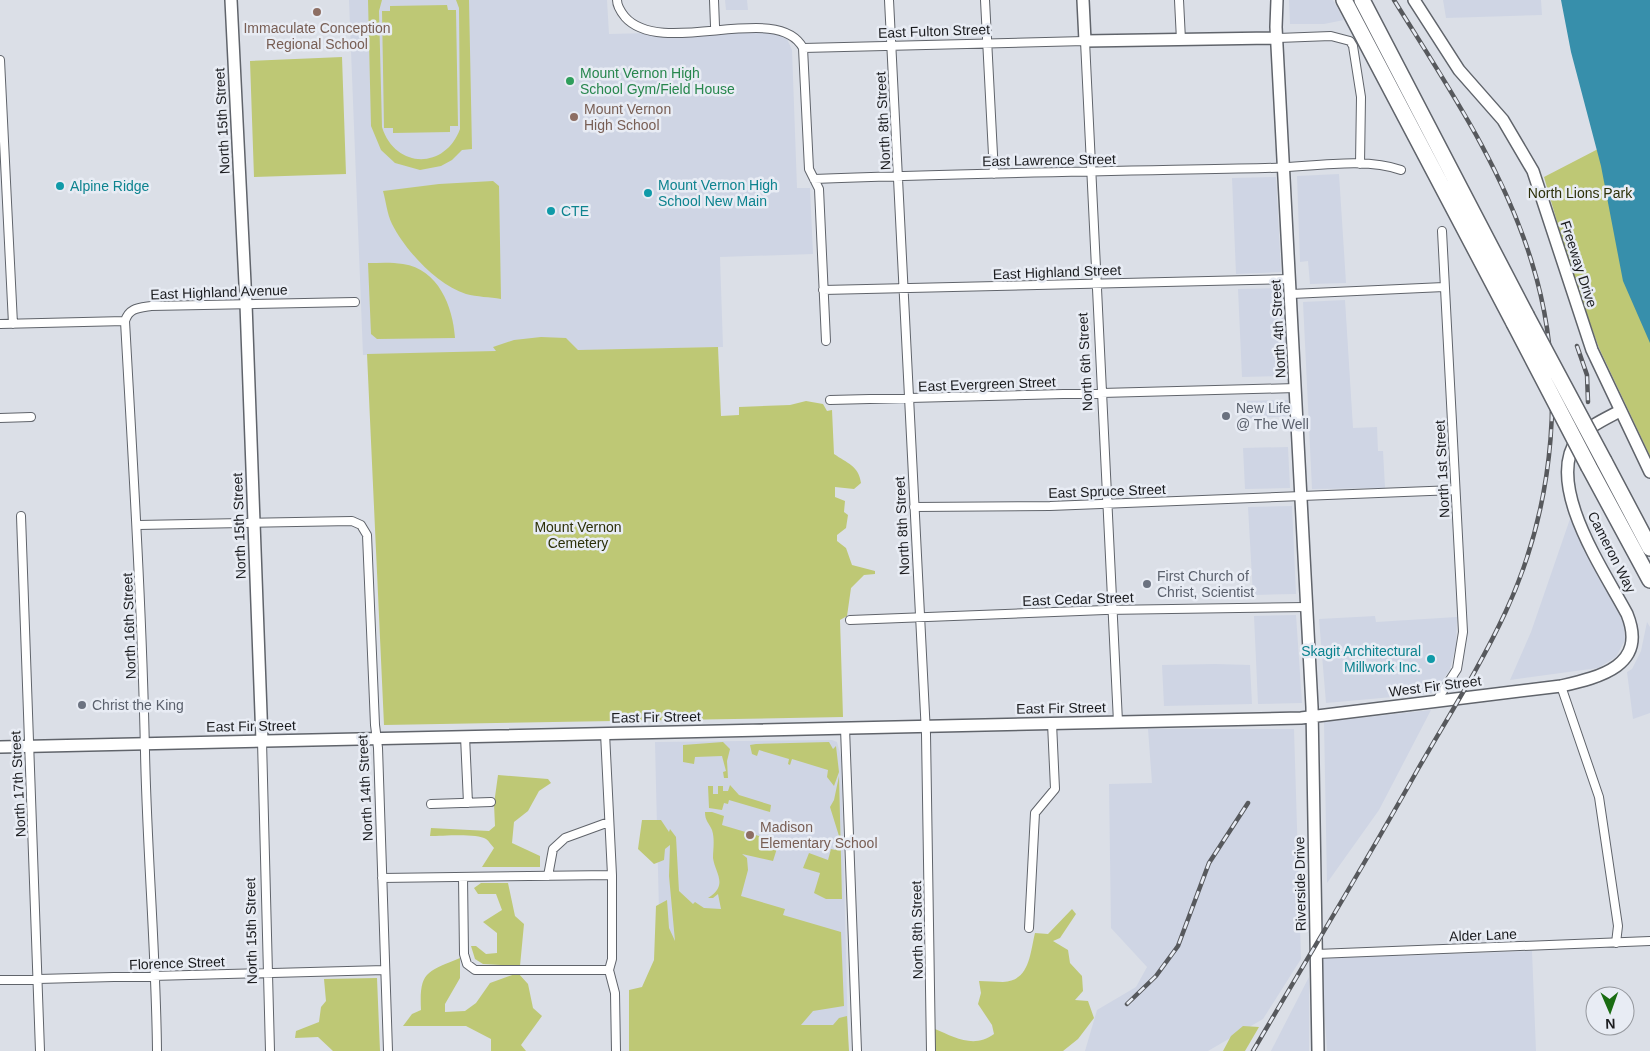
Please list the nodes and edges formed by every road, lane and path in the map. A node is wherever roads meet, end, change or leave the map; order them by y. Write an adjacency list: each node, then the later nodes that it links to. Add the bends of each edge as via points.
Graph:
1 (231, 0): 35 (street, North 15th Street)
2 (617, 0): 12 (street, via 630,22 652,31)
3 (714, 0): 12 (street)
4 (889, 0): 17 (street, North 8th Street)
5 (985, 0): 16 (street)
6 (1083, 0): 15 (street, North 6th Street)
7 (1179, 0): 14 (street)
8 (1277, 0): 13 (street, North 4th Street)
9 (1344, 0): 36 (highway)
10 (1362, 0): 36 (highway)
11 (1414, 0): 45 (street, Freeway Drive, via 1459,70 1502,120 1533,171 1592,350)
12 (715, 26): 18 (street, via 784,28)
13 (1278, 38): 14 (street, East Fulton Street); 20 (street, via 1331,36 1350,41 1362,97); 21 (street, North 4th Street)
14 (1181, 40): 15 (street, East Fulton Street)
15 (1085, 41): 16 (street, East Fulton Street); 23 (street, North 6th Street)
16 (988, 44): 17 (street, East Fulton Street); 24 (street)
17 (891, 47): 18 (street, East Fulton Street); 25 (street, North 8th Street)
18 (803, 48): 26 (street, via 809,169)
19 (0, 60): 39 (street)
20 (1360, 164): 21 (street, East Lawrence Street); 22 (street, East Lawrence Street)
21 (1284, 168): 23 (street, East Lawrence Street); 28 (street, North 4th Street)
22 (1401, 170)
23 (1090, 171): 24 (street, East Lawrence Street); 29 (street, North 6th Street)
24 (994, 174): 25 (street, East Lawrence Street)
25 (898, 176): 26 (street, East Lawrence Street); 31 (street, North 8th Street)
26 (814, 179): 32 (street, via 819,189)
27 (1442, 231): 30 (street, North 1st Street)
28 (1290, 279): 29 (street, East Highland Street); 33 (street, North 4th Street)
29 (1096, 283): 31 (street, East Highland Street); 42 (street, North 6th Street)
30 (1444, 287): 33 (street); 49 (street, North 1st Street)
31 (903, 288): 32 (street, East Highland Street); 43 (street, North 8th Street)
32 (823, 290): 40 (street)
33 (1291, 294): 41 (street, North 4th Street)
34 (356, 302): 35 (street, East Highland Avenue)
35 (246, 304): 37 (street, East Highland Avenue, via 151,306 133,309); 54 (street, North 15th Street)
36 (1520, 319): 56 (highway, bridge, via 1604,461); 57 (highway, bridge, via 1589,467)
37 (125, 321): 39 (street); 55 (street, North 16th Street)
38 (0, 324): 39 (street)
39 (13, 324)
40 (826, 341)
41 (1296, 388): 42 (street, East Evergreen Street); 50 (street, North 4th Street)
42 (1103, 393): 43 (street, East Evergreen Street); 51 (street, North 6th Street)
43 (909, 398): 44 (street, East Evergreen Street); 52 (street, North 8th Street)
44 (830, 400)
45 (1620, 411): 48 (street, Freeway Drive); 62 (street, Cameron Way, via 1579,437 1571,451 1568,466 1569,496 1577,519 1627,614 1632,638 1628,654 1618,666 1595,678)
46 (31, 417): 47 (street)
47 (0, 418)
48 (1650, 472)
49 (1456, 490): 50 (street, East Spruce Street); 63 (street, North 1st Street, via 1464,632 1457,669)
50 (1301, 496): 51 (street, East Spruce Street); 58 (street, North 4th Street)
51 (1107, 503): 52 (street, East Spruce Street); 59 (street, North 6th Street)
52 (914, 507): 60 (street, North 8th Street)
53 (21, 516): 74 (street, North 17th Street)
54 (254, 522): 55 (street); 71 (street, North 14th Street, via 352,521 361,525 367,534); 72 (street, North 15th Street)
55 (138, 525): 73 (street, North 16th Street)
56 (1650, 548)
57 (1650, 580)
58 (1307, 607): 59 (street, East Cedar Street); 64 (street, North 4th Street)
59 (1113, 610): 60 (street, East Cedar Street); 65 (street, North 6th Street)
60 (919, 616): 61 (street, East Cedar Street); 67 (street, North 8th Street)
61 (850, 620)
62 (1561, 686): 63 (street, West Fir Street); 86 (street, via 1598,798 1618,926)
63 (1437, 700): 64 (street, West Fir Street)
64 (1312, 716): 65 (street, East Fir Street); 87 (street, Riverside Drive)
65 (1118, 722): 66 (street, East Fir Street)
66 (1052, 723): 67 (street, East Fir Street); 84 (street, via 1055,789 1035,813)
67 (926, 726): 68 (street, East Fir Street); 100 (street, North 8th Street)
68 (846, 728): 69 (street, East Fir Street); 99 (street)
69 (605, 733): 70 (street, East Fir Street); 79 (street)
70 (465, 736): 71 (street, East Fir Street); 77 (street)
71 (376, 738): 72 (street, East Fir Street); 83 (street, North 14th Street)
72 (262, 741): 73 (street, East Fir Street); 90 (street, North 15th Street)
73 (145, 744): 74 (street, East Fir Street); 91 (street, North 16th Street)
74 (29, 746): 75 (street, East Fir Street); 93 (street, North 17th Street)
75 (0, 747)
76 (491, 802): 77 (street)
77 (468, 803): 78 (street)
78 (431, 804)
79 (610, 822): 80 (street); 81 (street, via 565,838 553,849)
80 (612, 875): 81 (street); 89 (street, via 612,959)
81 (548, 876): 82 (street)
82 (463, 877): 83 (street); 89 (street, via 464,954 467,964 475,970)
83 (382, 878): 88 (street, North 14th Street)
84 (1029, 928)
85 (1650, 941): 86 (street, Alder Lane)
86 (1616, 943): 87 (street, Alder Lane)
87 (1316, 954): 101 (street, Riverside Drive)
88 (385, 970): 90 (street, Florence Street); 97 (street, North 14th Street)
89 (609, 970): 98 (street, via 615,993)
90 (267, 972): 91 (street, Florence Street); 96 (street, North 15th Street)
91 (156, 976): 93 (street, Florence Street); 95 (street, North 16th Street)
92 (0, 980): 93 (street, Florence Street)
93 (39, 980): 94 (street, North 17th Street)
94 (40, 1051)
95 (157, 1051)
96 (270, 1051)
97 (388, 1051)
98 (616, 1051)
99 (857, 1051)
100 (931, 1051)
101 (1318, 1051)

